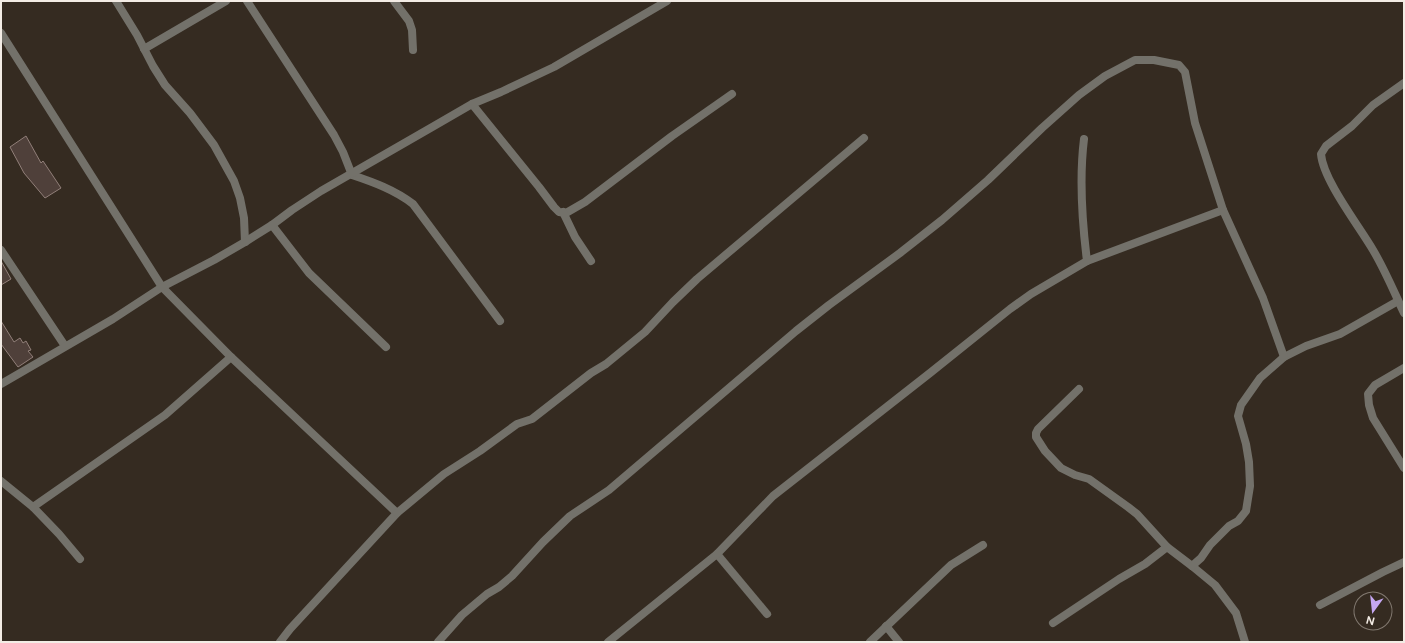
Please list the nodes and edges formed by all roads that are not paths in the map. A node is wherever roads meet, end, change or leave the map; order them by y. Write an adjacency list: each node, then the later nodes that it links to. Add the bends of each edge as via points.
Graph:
1 (116, 1): 7 (street)
2 (226, 1): 7 (street)
3 (247, 1): 14 (street, via 334,134)
4 (394, 1): 8 (street, via 409,21 412,30)
5 (667, 1): 11 (street, via 554,67)
6 (1, 33): 22 (street)
7 (144, 49): 18 (street, via 164,85 190,113 214,145 234,181 244,218)
8 (412, 50)
9 (1404, 83): 23 (street, via 1373,105 1352,126 1326,146 1321,154 1323,167 1336,192 1374,251)
10 (732, 94): 16 (street, via 586,202 566,213)
11 (472, 104): 14 (street); 16 (street, via 554,207)
12 (864, 138): 36 (street, via 697,279 645,332 606,364 532,419 517,424 444,474)
13 (1084, 139): 21 (street, via 1082,208)
14 (352, 175): 17 (street); 25 (street, via 406,198 413,204)
15 (1223, 210): 21 (street); 29 (street, via 1263,298); 48 (street, via 1195,123 1185,72 1180,64 1135,60 1118,68 1079,95 942,220 829,305 609,490 570,516 512,576 462,615)
16 (563, 212): 20 (street)
17 (272, 224): 18 (street); 27 (street, via 309,273)
18 (245, 242): 22 (street)
19 (1, 250): 26 (street)
20 (591, 261)
21 (1087, 261): 39 (street, via 1010,309 773,496)
22 (162, 286): 26 (street, via 113,319); 28 (street)
23 (1398, 301): 24 (street); 29 (street, via 1340,334)
24 (1404, 313)
25 (500, 321)
26 (65, 346): 31 (street)
27 (386, 347)
28 (231, 357): 35 (street, via 165,415); 36 (street)
29 (1284, 357): 42 (street, via 1260,378 1241,405 1238,416 1249,462 1250,486 1246,511)
30 (1404, 368): 33 (street, via 1375,385 1368,394 1373,418)
31 (1, 384)
32 (1079, 389): 38 (street, via 1038,429 1036,437 1061,468 1089,479 1128,507)
33 (1404, 468)
34 (1, 481): 35 (street)
35 (33, 507): 40 (street)
36 (397, 513): 47 (street)
37 (983, 545): 46 (street, via 951,566)
38 (1167, 547): 42 (street); 45 (street, via 1146,564)
39 (717, 554): 44 (street); 49 (street)
40 (80, 559)
41 (1404, 562): 43 (street)
42 (1192, 566): 52 (street, via 1215,585 1236,613)
43 (1320, 605)
44 (767, 614)
45 (1053, 623)
46 (886, 626): 50 (street); 51 (street)
47 (280, 642)
48 (438, 642)
49 (608, 642)
50 (870, 642)
51 (899, 642)
52 (1245, 642)

